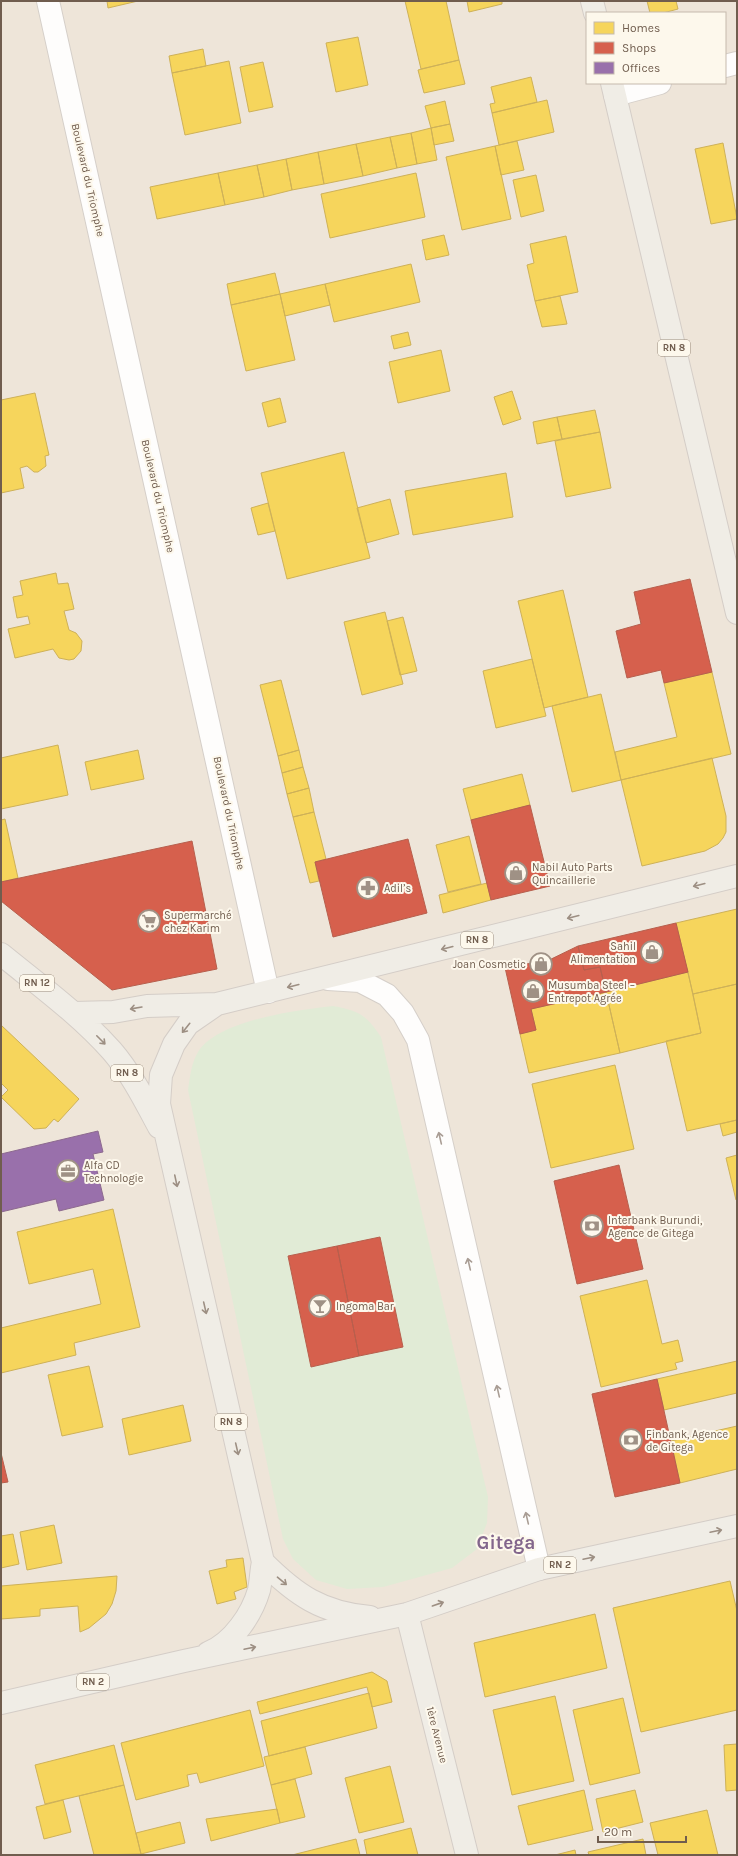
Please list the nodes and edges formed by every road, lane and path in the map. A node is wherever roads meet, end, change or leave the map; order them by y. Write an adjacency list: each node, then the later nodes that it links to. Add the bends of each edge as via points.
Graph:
1 (48, 1): 12 (street, Boulevard du Triomphe)
2 (592, 1): 3 (main road)
3 (595, 12)
4 (737, 63): 5 (street)
5 (726, 66)
6 (652, 84): 7 (street)
7 (613, 89): 8 (main road, RN 8)
8 (737, 613)
9 (737, 876): 11 (main road, RN 8, one-way to 11)
10 (1, 954): 14 (main road, RN 12)
11 (323, 978): 12 (main road, RN 8, one-way to 12); 18 (street, one-way to 11, via 418,1040 403,1013 387,995 360,981)
12 (268, 992): 13 (main road, RN 8)
13 (217, 1004): 14 (main road, RN 8, one-way to 14, via 147,1006 113,1012); 15 (main road, RN 8, one-way to 15, via 188,1024 174,1044 161,1075 159,1104)
14 (74, 1013): 15 (main road, RN 8, one-way to 15, via 113,1052 135,1084)
15 (168, 1143): 17 (main road, RN 8, one-way to 17)
16 (737, 1526): 18 (main road, RN 2, one-way to 16)
17 (262, 1562): 19 (main road, one-way to 19, via 301,1596 322,1607 349,1615); 20 (main road, RN 8, via 259,1590 249,1615 233,1635 213,1651)
18 (539, 1569): 19 (main road, RN 2, one-way to 18)
19 (397, 1616): 20 (main road, RN 2, one-way to 19); 22 (main road, 1ère Avenue)
20 (184, 1662): 21 (main road, RN 2)
21 (1, 1703)
22 (467, 1855)

